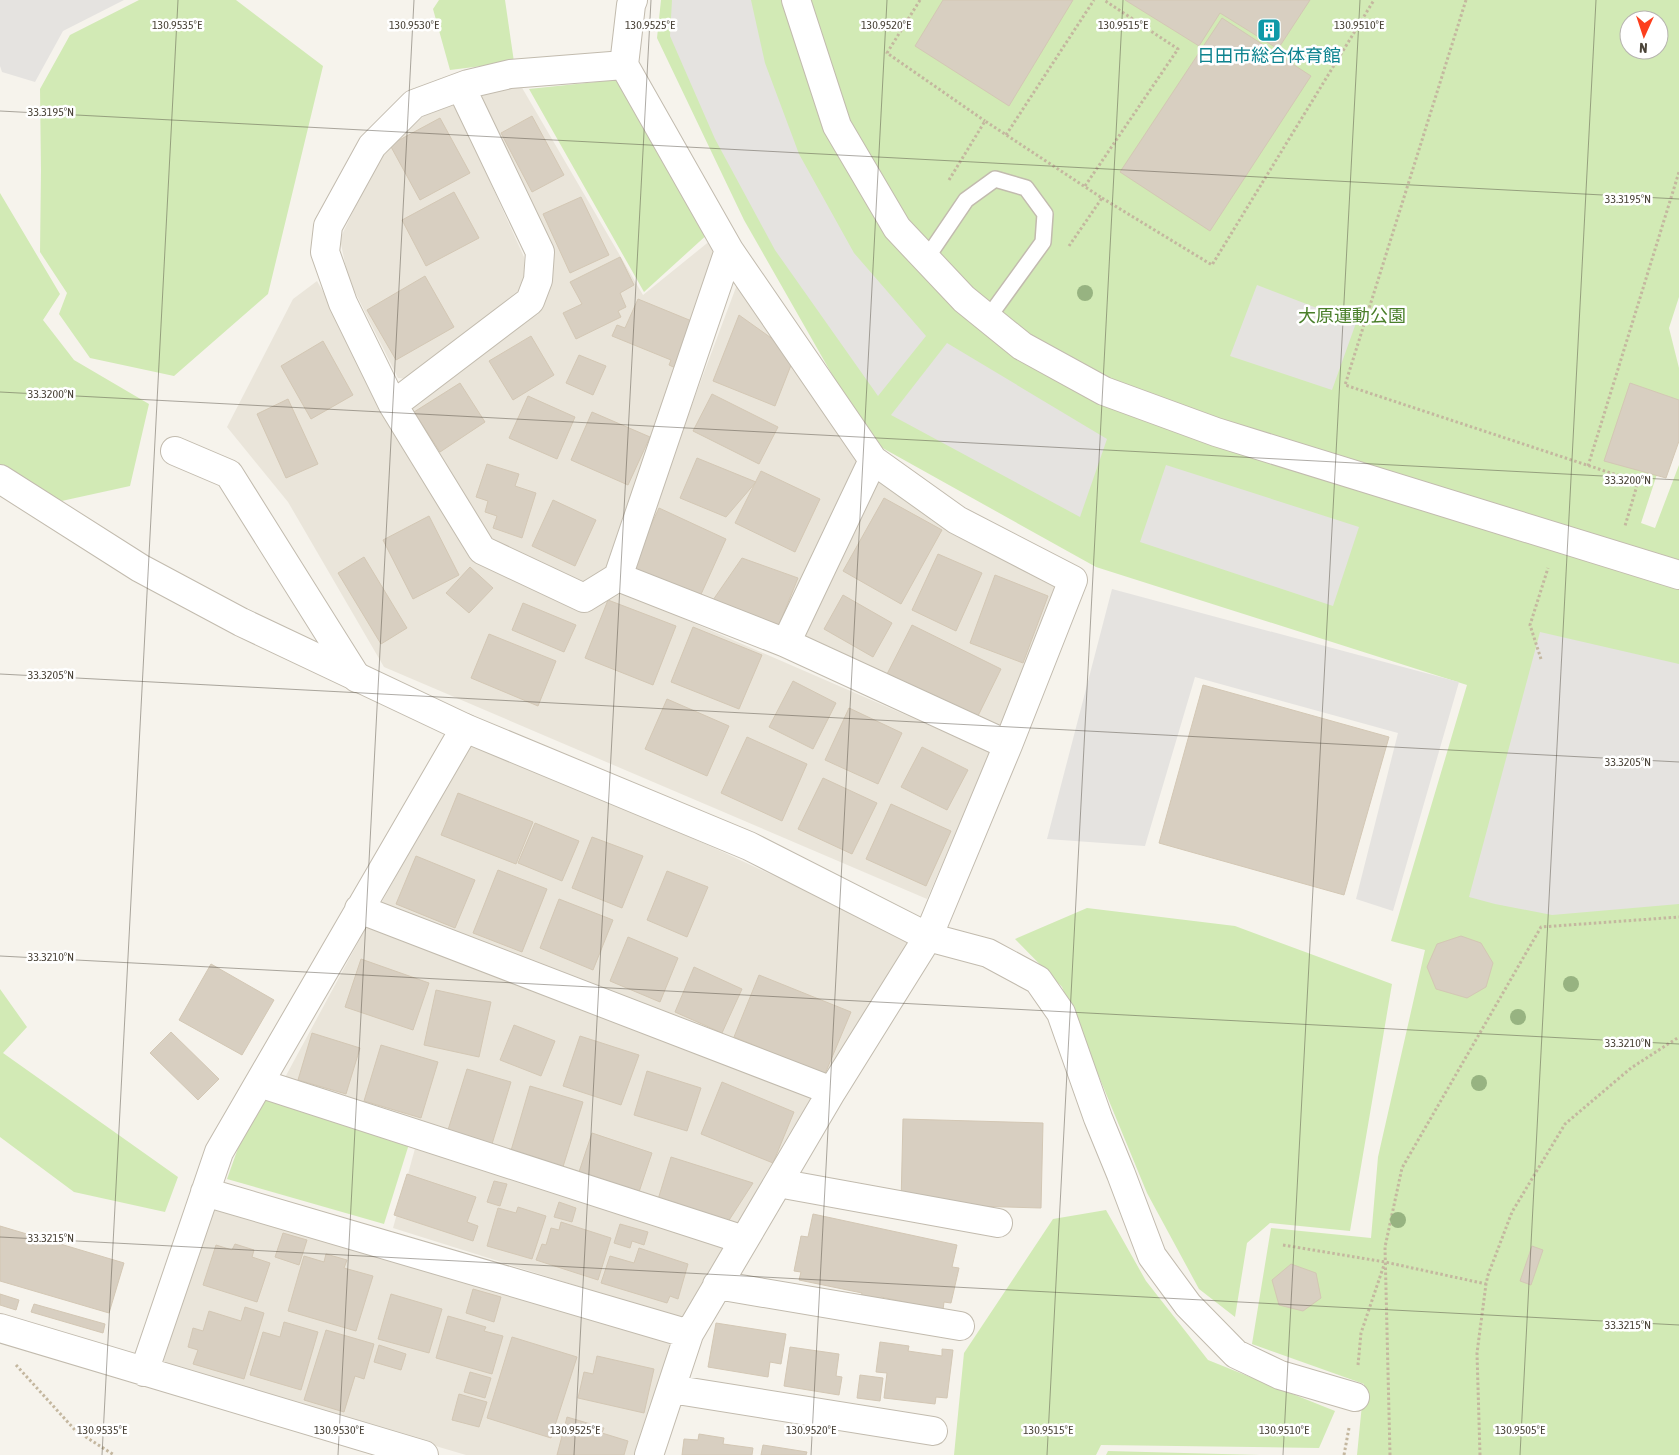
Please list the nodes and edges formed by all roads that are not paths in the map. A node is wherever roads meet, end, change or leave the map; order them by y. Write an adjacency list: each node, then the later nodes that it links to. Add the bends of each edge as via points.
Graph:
1 (633, 0): 3 (street)
2 (796, 0): 6 (street, via 837,126 897,228)
3 (624, 65): 4 (street, via 510,74); 5 (street)
4 (461, 87): 8 (street, via 414,104 372,146 328,226 325,252 343,304); 8 (street, via 540,252 538,280 530,301)
5 (729, 250): 10 (street); 13 (street)
6 (926, 258): 7 (street, via 964,299); 7 (lane, via 966,200 995,179 1026,188 1045,214 1043,242)
7 (988, 318): 12 (street, via 1022,346 1114,394 1216,432)
8 (393, 405): 13 (street, via 482,550 584,598)
9 (175, 451): 15 (street, via 228,474)
10 (873, 460): 14 (street); 17 (street, via 957,520 1073,580)
11 (0, 479): 15 (street, via 140,568)
12 (1679, 575)
13 (618, 578): 14 (street)
14 (786, 643): 17 (street)
15 (357, 678): 16 (street)
16 (465, 728): 18 (street); 19 (street, via 748,846)
17 (1008, 746): 19 (street)
18 (359, 909): 20 (street); 21 (street)
19 (928, 937): 21 (street); 32 (street, via 988,953 1038,980 1061,1013 1152,1256 1188,1305 1236,1354 1280,1375)
20 (259, 1084): 23 (street, via 219,1152); 25 (street)
21 (832, 1091): 22 (street)
22 (778, 1183): 24 (street); 25 (street)
23 (205, 1192): 29 (street); 30 (street)
24 (998, 1223)
25 (744, 1240): 26 (street)
26 (718, 1286): 27 (street); 29 (street)
27 (960, 1326)
28 (4, 1329): 30 (street)
29 (689, 1334): 31 (street)
30 (144, 1372): 34 (street)
31 (671, 1389): 33 (street); 35 (street)
32 (1355, 1397)
33 (934, 1431)
34 (424, 1455)
35 (649, 1455)

